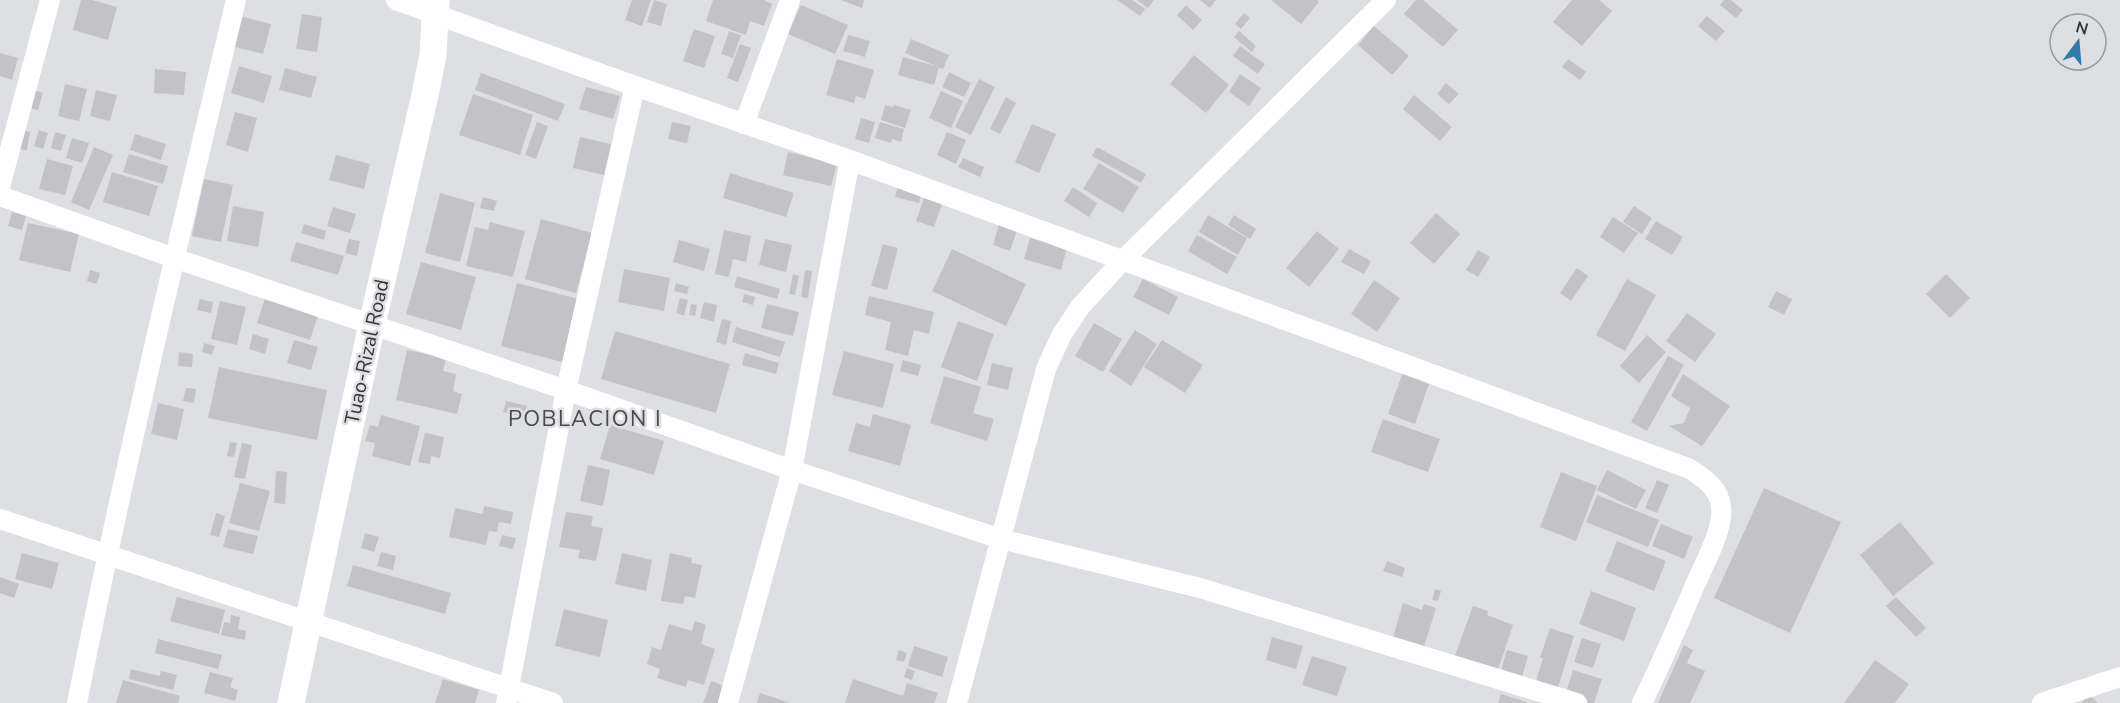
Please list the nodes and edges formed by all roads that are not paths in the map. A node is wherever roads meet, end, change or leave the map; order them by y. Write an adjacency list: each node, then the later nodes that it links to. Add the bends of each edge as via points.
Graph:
1 (50, 0): 10 (street)
2 (236, 0): 12 (street)
3 (396, 0): 6 (street)
4 (790, 0): 8 (street)
5 (1386, 0): 13 (street)
6 (437, 7): 7 (street); 14 (main road, Tuao-Rizal Road, via 433,56)
7 (635, 86): 8 (street); 15 (street)
8 (744, 124): 9 (street)
9 (850, 160): 13 (street); 16 (street)
10 (0, 187)
11 (0, 196): 12 (street)
12 (174, 258): 14 (street); 19 (street)
13 (1123, 260): 18 (street, via 1080,307 1046,369); 29 (street, via 1690,469 1706,480 1715,489 1722,516)
14 (372, 324): 15 (street); 20 (main road, Tuao-Rizal Road)
15 (566, 390): 16 (street); 22 (street)
16 (792, 470): 18 (street); 26 (street)
17 (0, 519): 19 (street)
18 (1001, 539): 27 (street); 28 (street, via 1200,588)
19 (107, 554): 20 (street); 23 (street)
20 (309, 622): 22 (street); 24 (main road, Tuao-Rizal Road)
21 (2120, 677): 30 (street)
22 (507, 696): 25 (street)
23 (77, 703)
24 (291, 703)
25 (553, 703)
26 (728, 703)
27 (957, 703)
28 (1577, 703)
29 (1642, 703)
30 (2042, 703)

